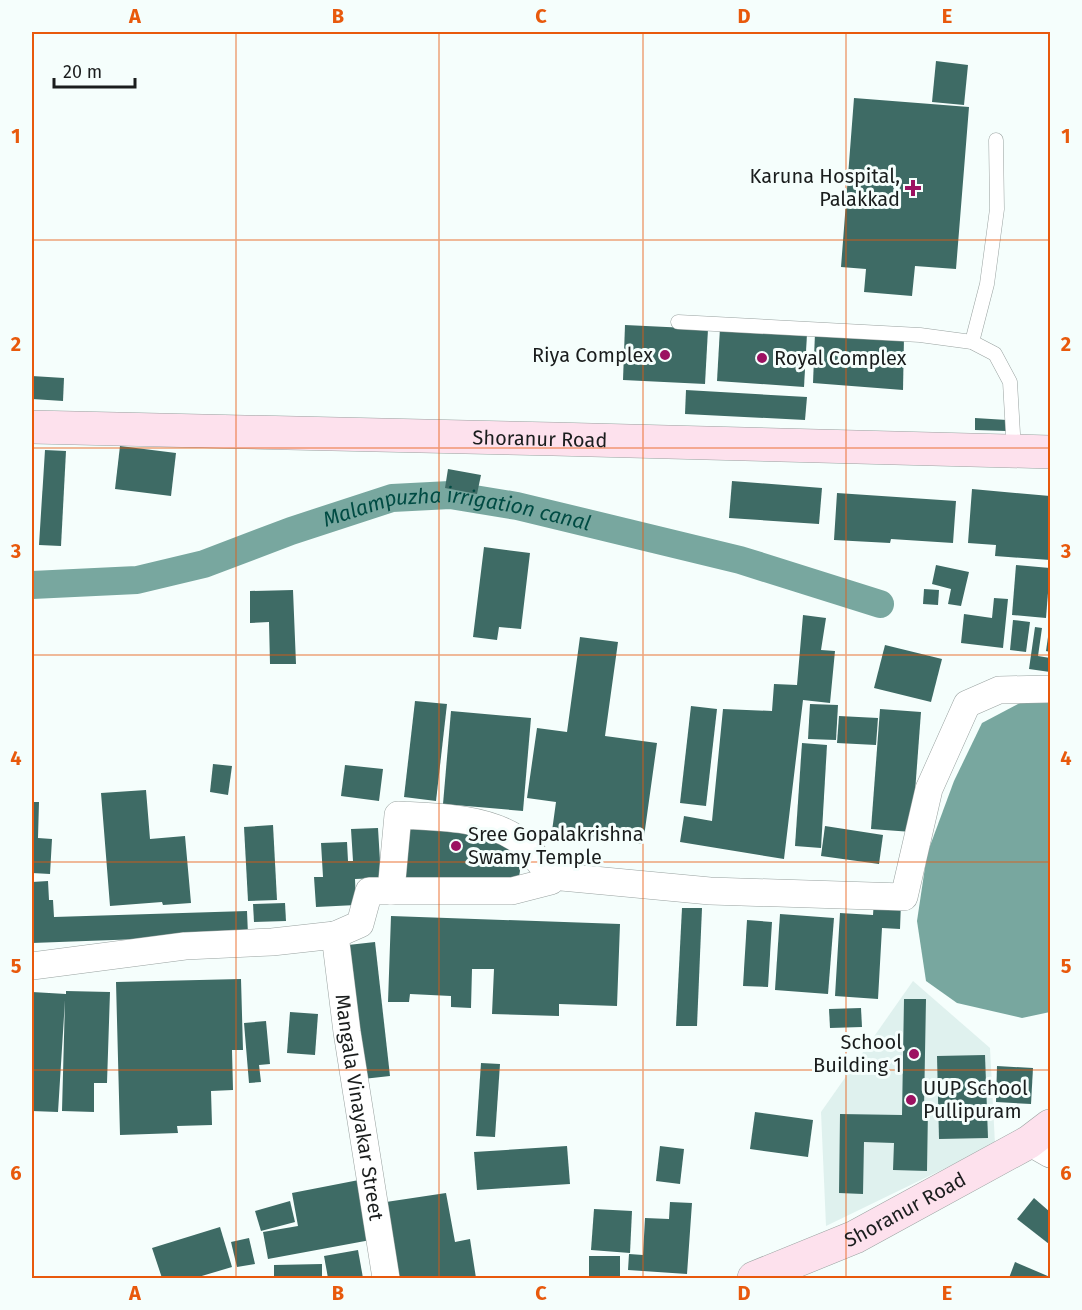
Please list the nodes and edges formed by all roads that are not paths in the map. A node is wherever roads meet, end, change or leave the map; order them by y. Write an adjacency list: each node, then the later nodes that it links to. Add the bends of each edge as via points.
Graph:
1 (996, 140): 3 (lane, via 997,209 987,284)
2 (678, 322): 3 (lane, via 920,335)
3 (972, 342): 5 (lane, via 995,354 1010,382)
4 (32, 427): 5 (main road, Shoranur Road)
5 (1014, 451): 6 (main road, Shoranur Road)
6 (1050, 452)
7 (1050, 689): 8 (street, via 999,690 967,704 929,789 904,897 710,891)
8 (550, 876): 9 (street, via 551,881 512,891); 9 (street, via 518,838 489,825 399,815)
9 (391, 891): 10 (street, via 369,891 360,924)
10 (335, 935): 11 (street, via 185,946); 13 (street, Mangala Vinayakar Street)
11 (32, 966)
12 (1043, 1141): 14 (main road, Shoranur Road, via 855,1237)
13 (386, 1278)
14 (756, 1278)

